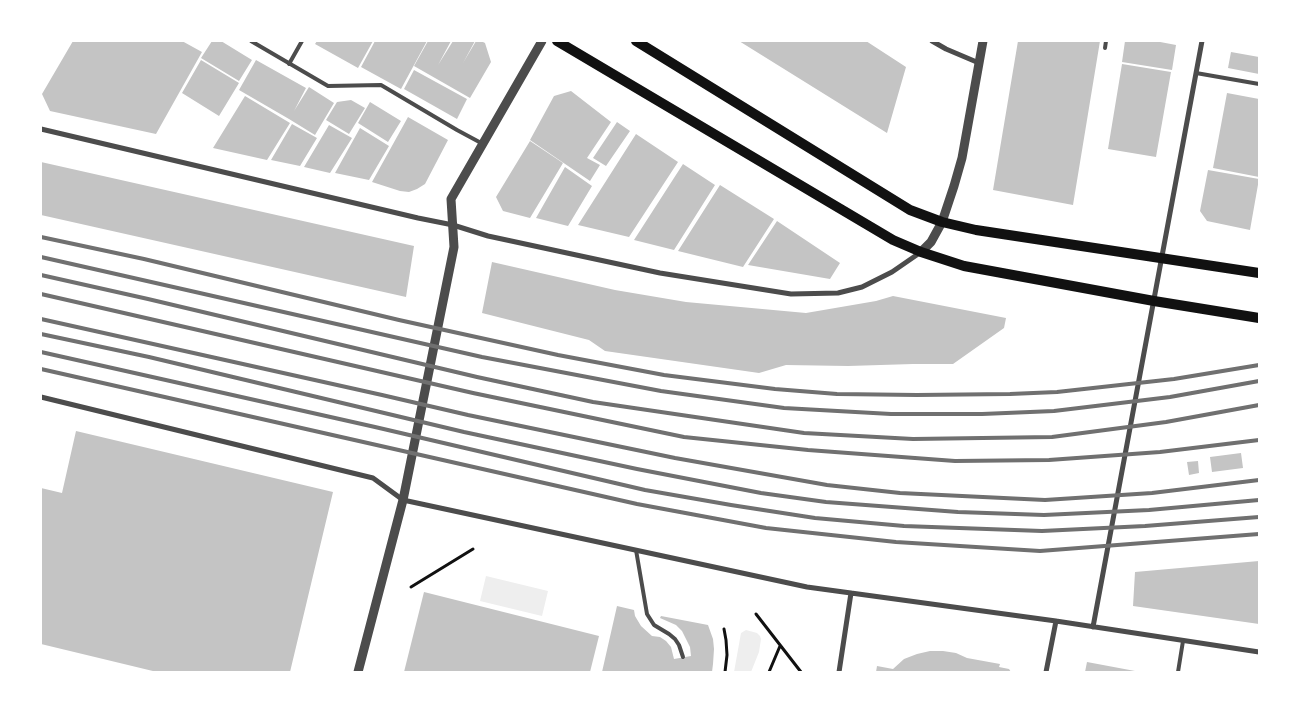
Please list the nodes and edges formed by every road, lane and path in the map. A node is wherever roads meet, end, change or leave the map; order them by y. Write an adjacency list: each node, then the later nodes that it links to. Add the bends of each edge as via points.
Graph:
1 (251, 41): 12 (lane)
2 (302, 41): 12 (lane)
3 (542, 41): 16 (street)
4 (557, 41): 19 (main road, via 893,240)
5 (636, 41): 17 (main road, via 883,195)
6 (932, 41): 11 (street)
7 (983, 41): 11 (street)
8 (1106, 41): 10 (lane)
9 (1202, 41): 13 (street)
10 (1105, 48)
11 (979, 63): 17 (street, via 962,158)
12 (289, 64): 16 (lane, via 328,86 381,85)
13 (1196, 73): 14 (lane); 20 (street)
14 (1259, 84)
15 (41, 129): 18 (street)
16 (483, 144): 18 (street, via 451,199)
17 (942, 222): 19 (street); 20 (main road)
18 (453, 225): 19 (street, via 488,236 660,273 791,294 838,293 862,287); 25 (street, via 454,247)
19 (921, 252): 22 (main road, via 964,266)
20 (1161, 258): 21 (main road); 22 (street)
21 (1259, 273)
22 (1154, 301): 23 (main road); 32 (street)
23 (1259, 318)
24 (41, 397): 25 (street, via 373,478)
25 (403, 500): 27 (street); 38 (street)
26 (473, 549): 28 (path)
27 (636, 550): 29 (street, via 807,587); 37 (lane, via 646,614 654,625 675,639)
28 (411, 588)
29 (851, 593): 31 (street); 42 (street)
30 (756, 614): 35 (path)
31 (1056, 621): 32 (street); 43 (street)
32 (1093, 627): 34 (street)
33 (724, 629): 39 (path, via 727,645)
34 (1183, 641): 36 (street); 44 (lane)
35 (781, 646): 40 (path); 41 (path)
36 (1259, 652)
37 (684, 658)
38 (358, 672)
39 (725, 672)
40 (769, 672)
41 (801, 672)
42 (839, 672)
43 (1046, 672)
44 (1178, 672)

